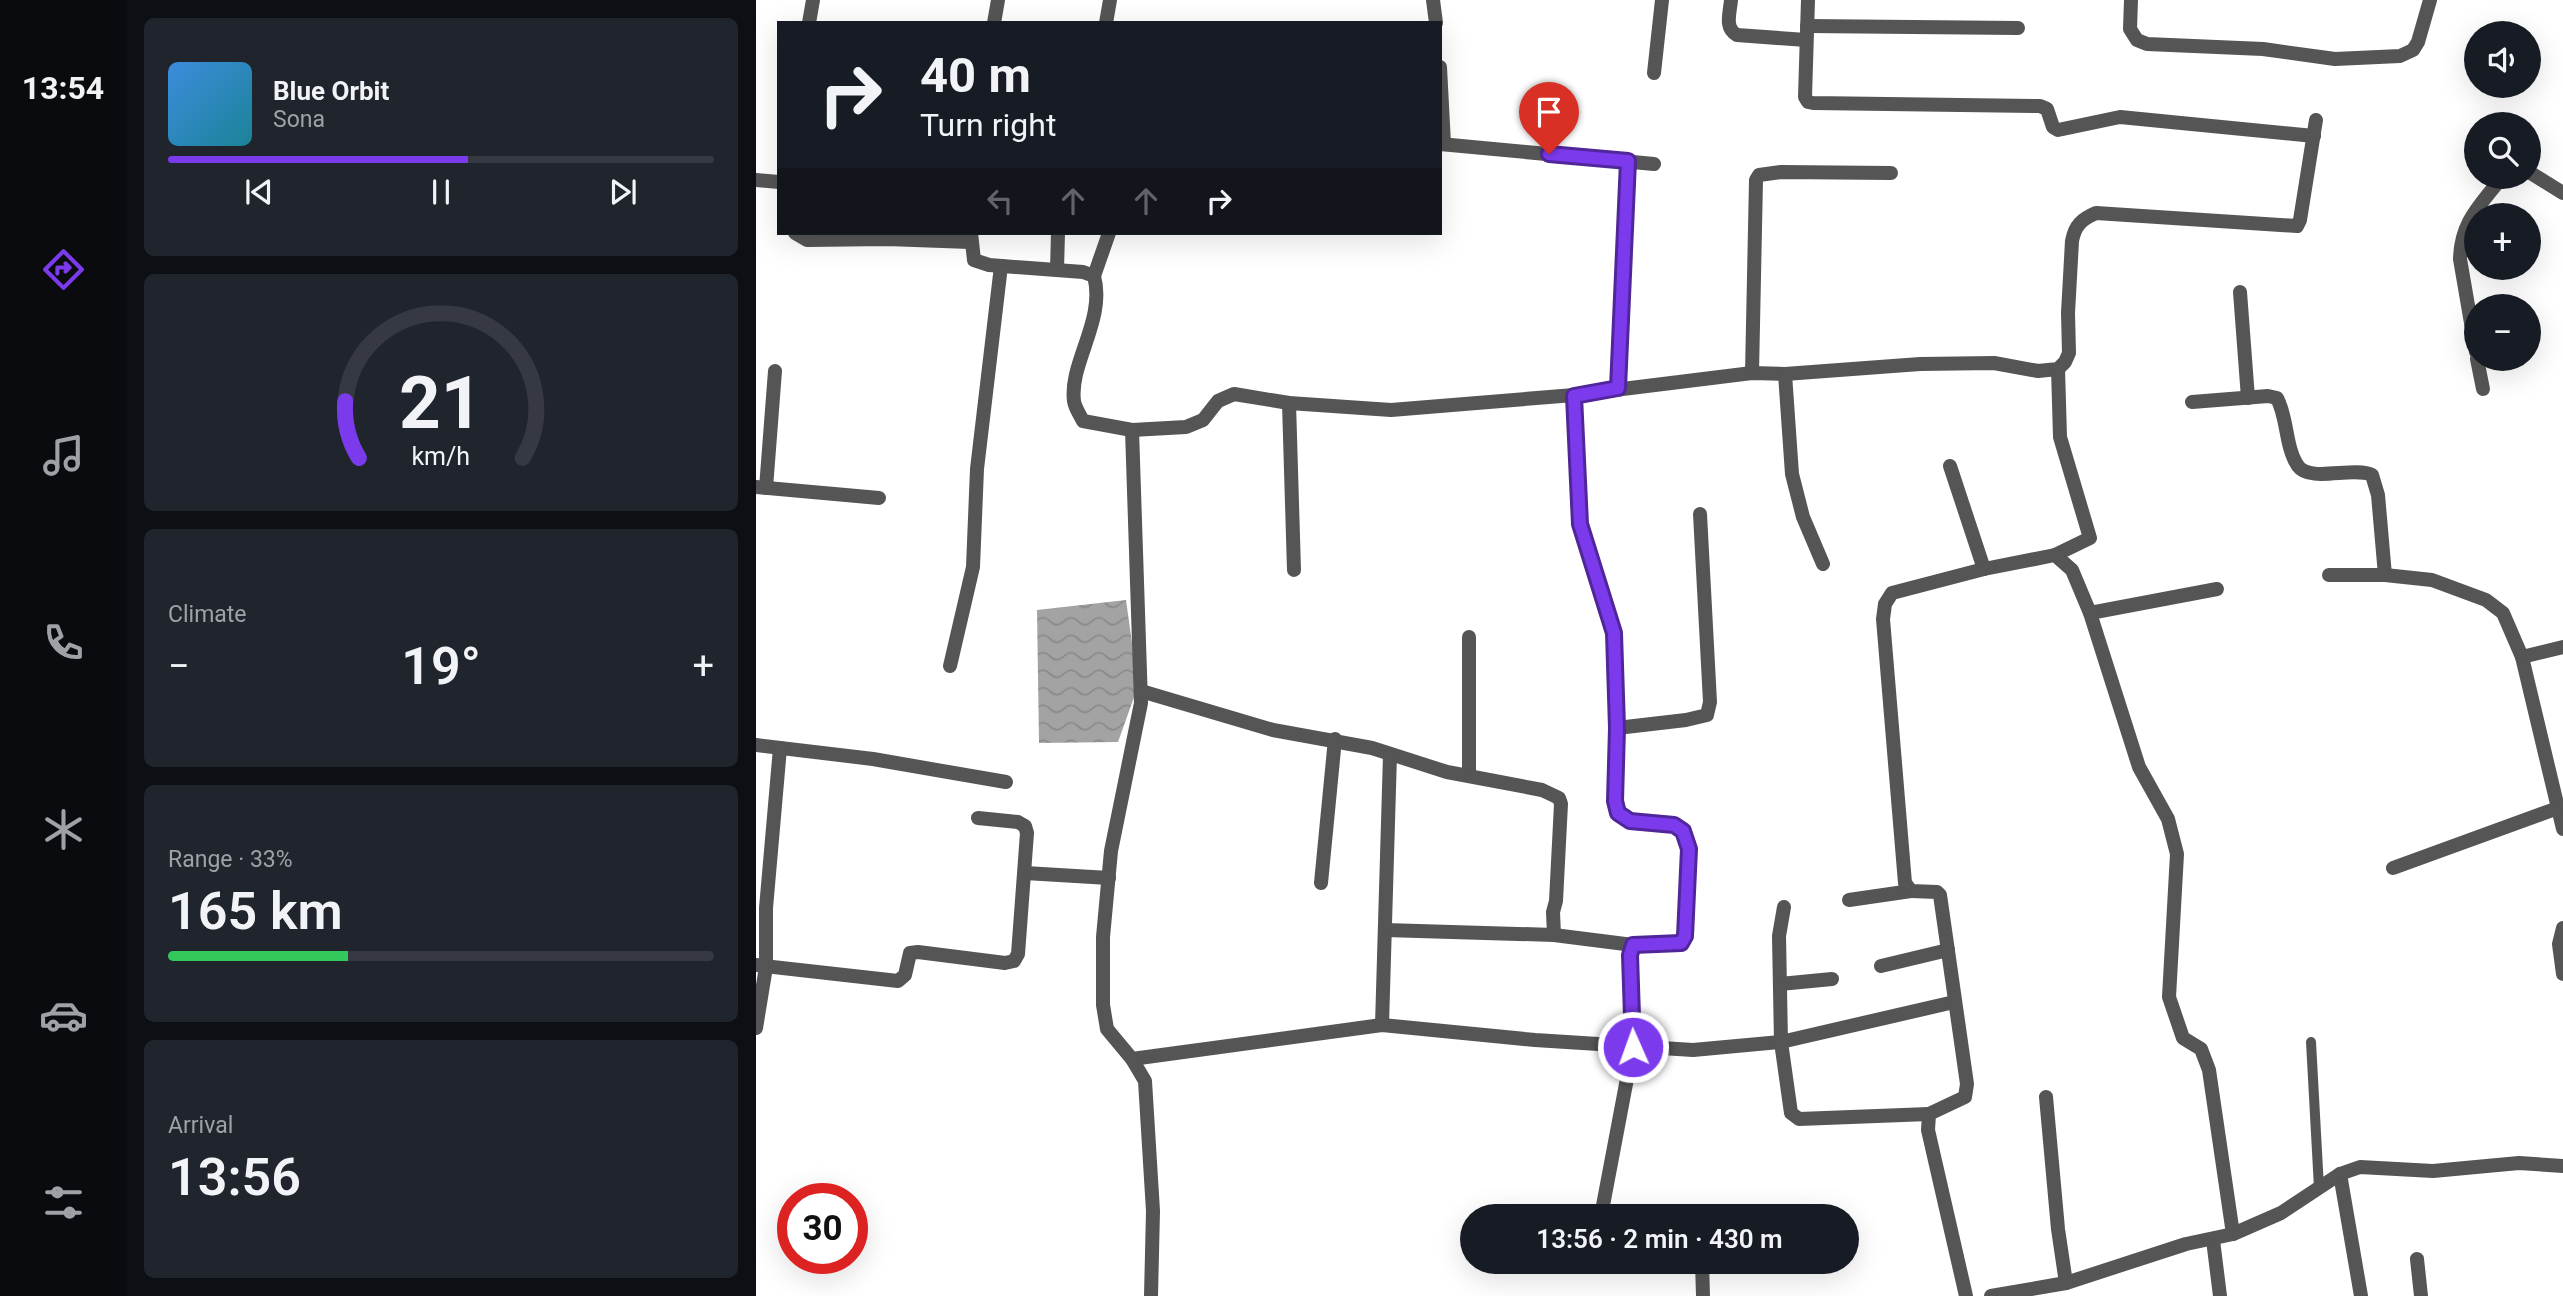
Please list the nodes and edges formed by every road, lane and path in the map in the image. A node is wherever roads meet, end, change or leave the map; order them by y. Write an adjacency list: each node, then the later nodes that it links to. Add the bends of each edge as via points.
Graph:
1 (813, 0): 10 (street)
2 (998, 0): 11 (street)
3 (1110, 0): 12 (street)
4 (1433, 0): 13 (street)
5 (1662, 0): 16 (street)
6 (1731, 0): 15 (street, via 1728,26 1737,35)
7 (1808, 0): 15 (street)
8 (2131, 0): 9 (street, via 2130,29 2137,40 2147,44 2263,49 2335,59 2400,56 2413,50)
9 (2430, 0)
10 (809, 21)
11 (994, 21)
12 (1106, 21)
13 (1436, 21)
14 (2018, 28): 15 (street)
15 (1806, 33): 18 (street, via 1805,97 1813,103 2040,106 2047,109 2058,130 2120,117)
16 (1654, 73)
17 (2316, 120): 18 (street)
18 (2314, 136): 38 (street, via 2297,226 2096,213 2083,219 2072,240 2069,353)
19 (1442, 144): 20 (street)
20 (1628, 161): 21 (street); 43 (street)
21 (1654, 164)
22 (1891, 173): 41 (street, via 1759,175)
23 (2541, 179): 27 (street)
24 (756, 180): 25 (street)
25 (777, 182)
26 (2493, 189): 37 (street, via 2464,228 2460,259)
27 (2563, 193)
28 (798, 235): 31 (street, via 807,240)
29 (1058, 235): 34 (street)
30 (1108, 235): 35 (street)
31 (853, 236): 32 (street)
32 (970, 237): 33 (street, via 974,260)
33 (1001, 266): 34 (street); 65 (street, via 976,470 973,567)
34 (1057, 270): 35 (street)
35 (1094, 276): 49 (street, via 1093,321 1074,385 1074,403 1083,421)
36 (2240, 292): 46 (street)
37 (2466, 294)
38 (2058, 369): 42 (street, via 2038,371 1994,363 1920,364); 54 (street, via 2060,437 2090,538)
39 (775, 371): 51 (street)
40 (2479, 371): 44 (street)
41 (1752, 373): 42 (street); 43 (street)
42 (1785, 374): 55 (street, via 1792,474 1803,517)
43 (1618, 388): 45 (street)
44 (2483, 389)
45 (1574, 396): 48 (street, via 1391,410); 67 (street, via 1580,524 1614,633)
46 (2248, 398): 47 (street); 59 (street, via 2277,398 2299,467 2307,472 2365,471 2372,475)
47 (2192, 402)
48 (1289, 403): 49 (street, via 1234,394 1218,401 1203,420 1186,427); 57 (street)
49 (1132, 430): 66 (street)
50 (1950, 466): 56 (street)
51 (761, 487): 52 (street)
52 (879, 498)
53 (1700, 514): 67 (street, via 1707,715)
54 (2055, 555): 56 (street); 61 (street, via 2072,570)
55 (1823, 564)
56 (1984, 569): 81 (street, via 1892,593 1885,604 1902,864)
57 (1294, 570)
58 (2329, 575): 59 (street)
59 (2385, 575): 64 (street, via 2432,580 2486,600 2503,612)
60 (2217, 589): 61 (street)
61 (2090, 612): 108 (street, via 2139,767 2168,819 2177,854 2169,997 2183,1038 2201,1049 2209,1070)
62 (1469, 637): 72 (street)
63 (2563, 647): 64 (street)
64 (2522, 657): 74 (street)
65 (950, 666)
66 (1141, 691): 68 (street, via 1273,730); 79 (street)
67 (1617, 728): 88 (street, via 1618,813 1630,821 1674,825 1683,831 1689,849 1681,943)
68 (1335, 740): 71 (street); 80 (street)
69 (756, 745): 70 (street)
70 (779, 748): 73 (street); 83 (street)
71 (1390, 755): 72 (street); 86 (street)
72 (1469, 775): 87 (street, via 1542,790 1559,798)
73 (1006, 782)
74 (2558, 808): 76 (street); 77 (street)
75 (978, 818): 78 (street, via 1025,826)
76 (2563, 829)
77 (2393, 868)
78 (1024, 873): 79 (street); 90 (street, via 1014,961 910,953 905,975 898,981)
79 (1109, 878): 101 (street, via 1102,1005 1107,1029)
80 (1321, 883)
81 (1911, 891): 82 (street); 89 (street, via 1940,895)
82 (1849, 900)
83 (761, 907): 90 (street)
84 (1784, 907): 94 (street)
85 (2563, 928): 92 (street, via 2558,944)
86 (1385, 930): 87 (street); 96 (street)
87 (1554, 935): 88 (street)
88 (1633, 945): 100 (street)
89 (1948, 950): 91 (street); 95 (street)
90 (761, 966): 97 (street)
91 (1881, 966)
92 (2563, 974)
93 (1832, 979): 94 (street)
94 (1780, 984): 98 (street)
95 (1954, 1002): 98 (street); 103 (street, via 1965,1097)
96 (1382, 1026): 100 (street); 101 (street)
97 (756, 1028)
98 (1781, 1042): 100 (street, via 1693,1050); 103 (street, via 1788,1102 1798,1119)
99 (2311, 1042): 106 (lane)
100 (1633, 1047): 107 (street)
101 (1132, 1059): 114 (street, via 1145,1081 1153,1211)
102 (2046, 1097): 112 (street)
103 (1929, 1114): 116 (street, via 1928,1130)
104 (2563, 1166): 105 (street, via 2519,1163 2432,1171 2360,1167)
105 (2340, 1174): 106 (street); 119 (street)
106 (2319, 1188): 108 (street, via 2281,1213)
107 (1603, 1204)
108 (2233, 1234): 109 (street)
109 (2213, 1240): 112 (street, via 2186,1244); 118 (street)
110 (2417, 1259): 120 (street)
111 (1702, 1274): 115 (street)
112 (2066, 1283): 113 (street)
113 (2045, 1291): 117 (street)
114 (1151, 1296)
115 (1703, 1296)
116 (1966, 1296)
117 (1992, 1296)
118 (2220, 1296)
119 (2361, 1296)
120 (2421, 1296)

